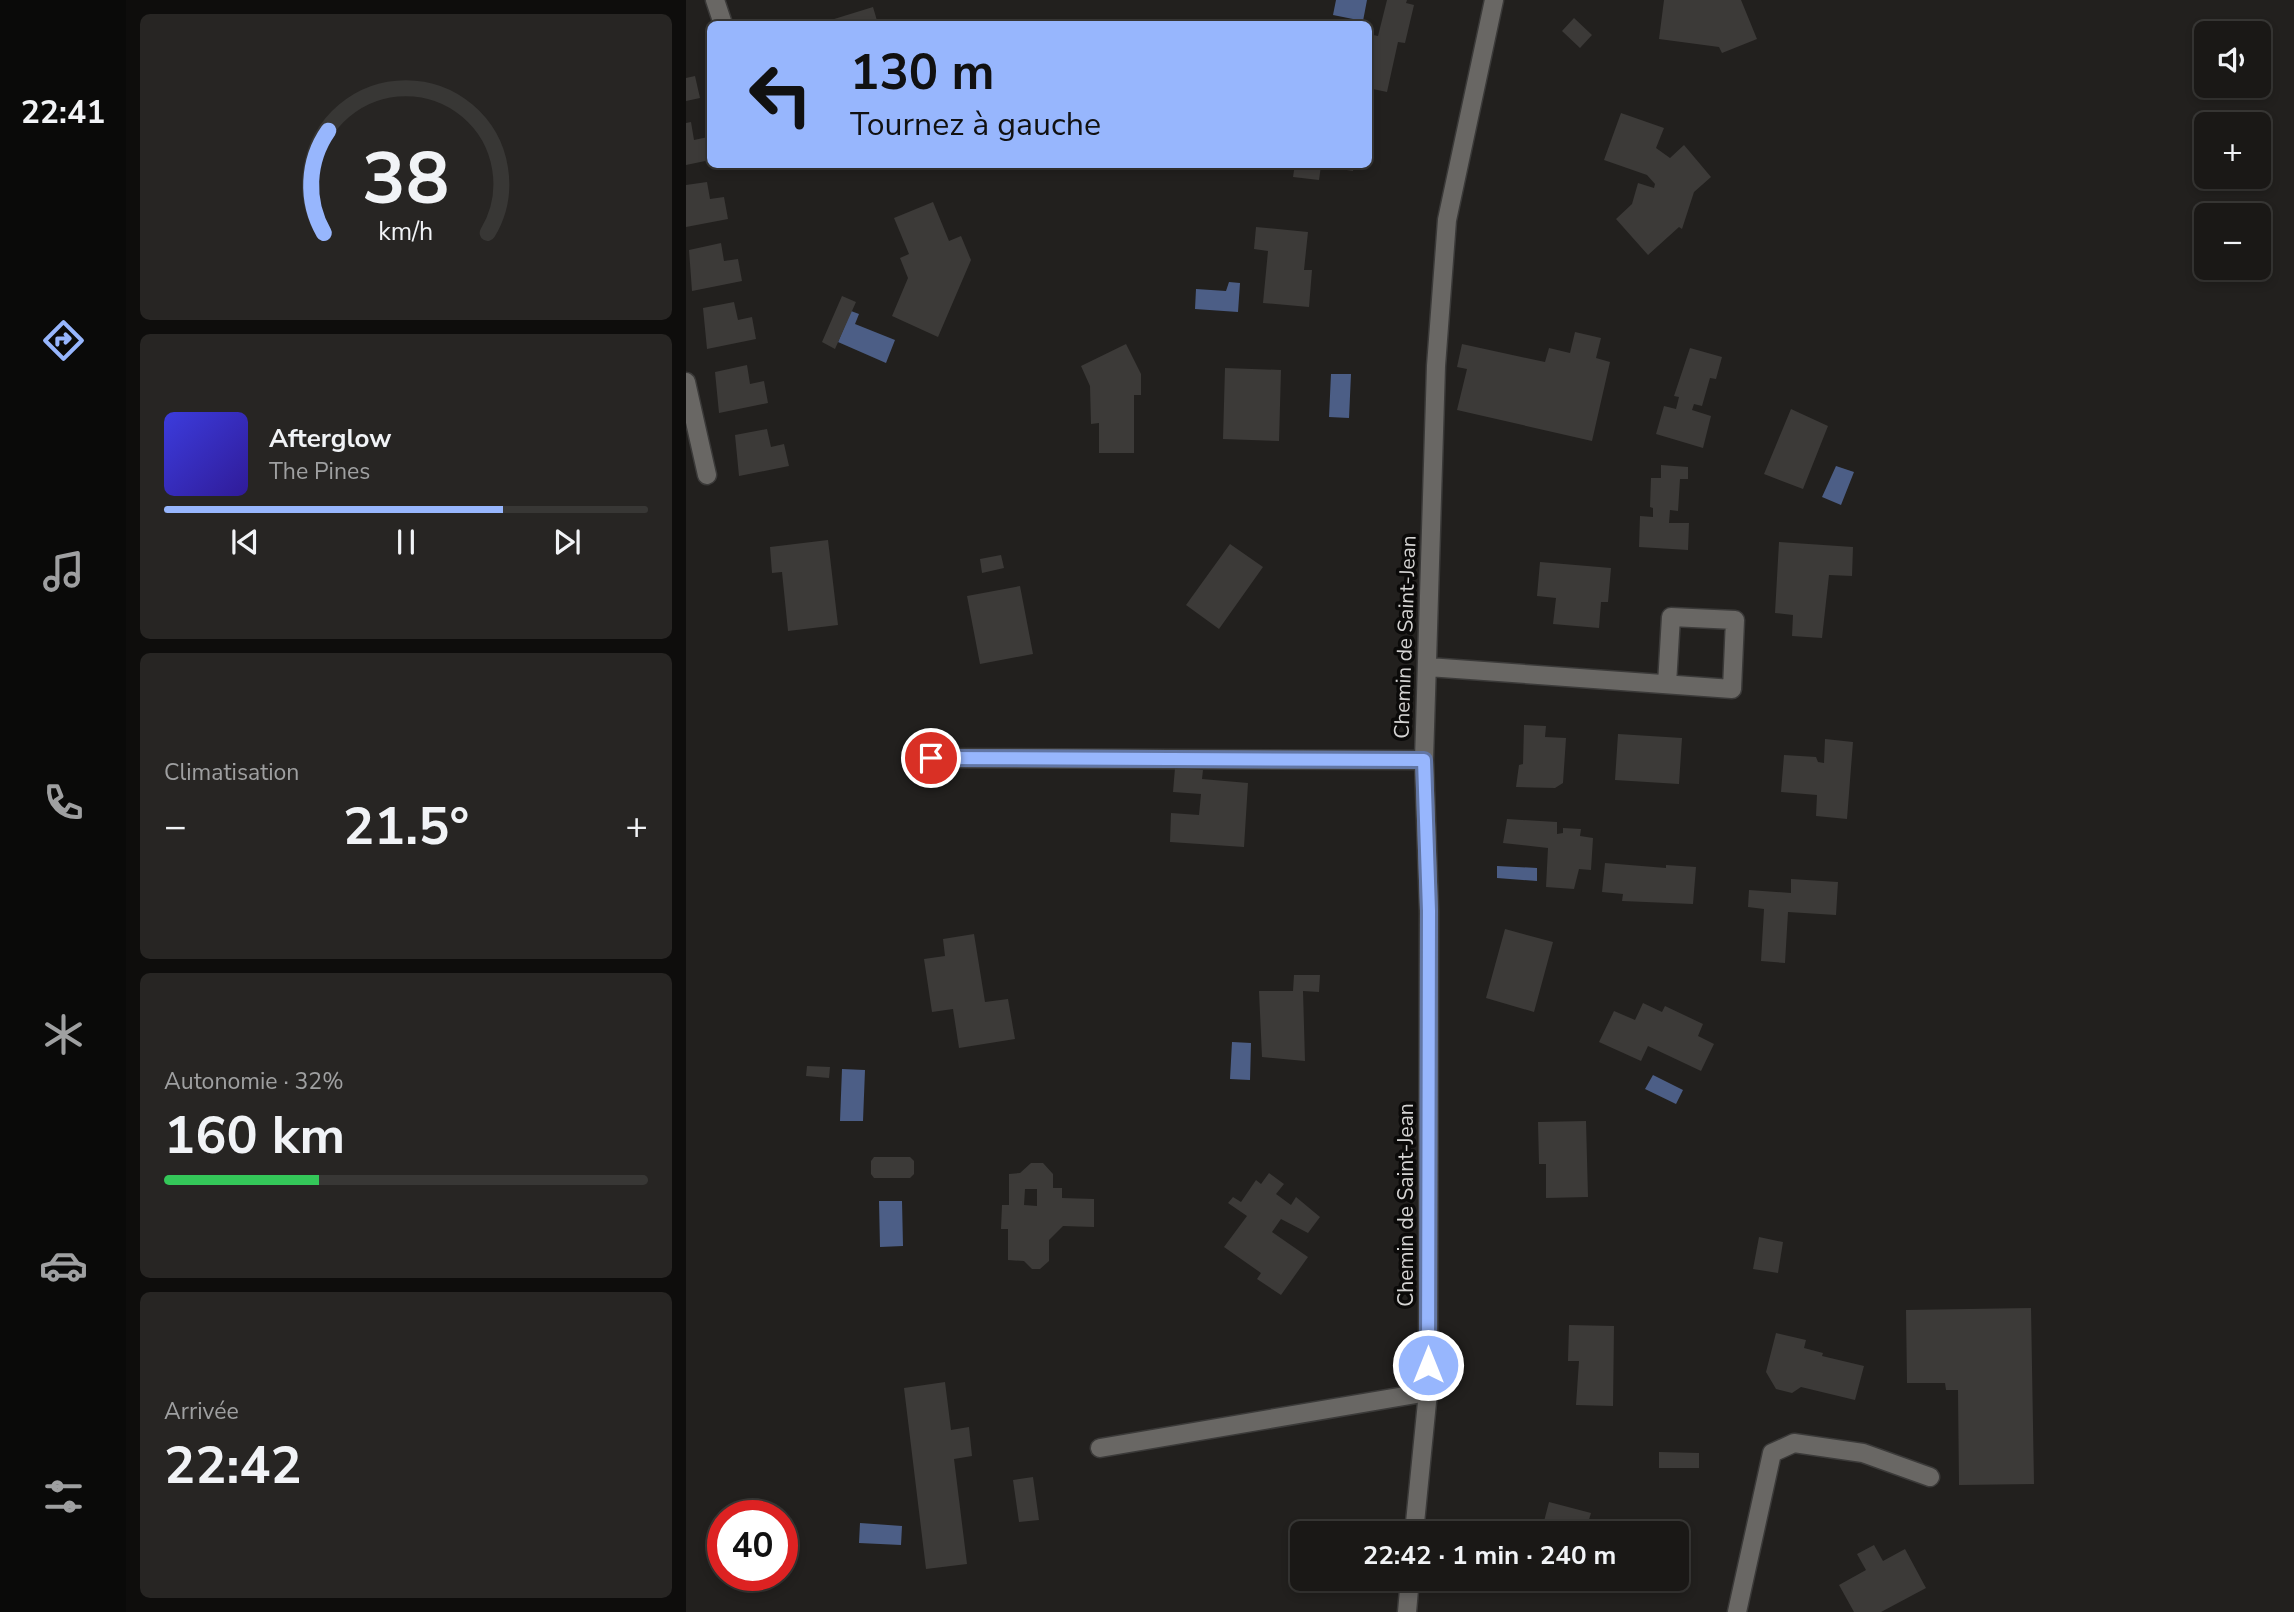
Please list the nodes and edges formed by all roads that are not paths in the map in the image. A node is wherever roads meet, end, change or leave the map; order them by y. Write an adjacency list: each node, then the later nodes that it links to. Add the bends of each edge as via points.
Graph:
1 (715, 0): 3 (street)
2 (1494, 0): 6 (street, Chemin de Saint-Jean, via 1447,220 1436,366)
3 (722, 21)
4 (686, 382): 5 (street)
5 (707, 475)
6 (1428, 667): 7 (street); 9 (street, Chemin de Saint-Jean)
7 (1667, 684): 7 (street, via 1732,689 1735,620 1671,617)
8 (931, 758): 9 (street)
9 (1424, 760): 10 (street, Chemin de Saint-Jean, via 1429,911)
10 (1428, 1392): 11 (street); 13 (street, Chemin de Saint-Jean)
11 (1100, 1448)
12 (1930, 1477): 16 (street, via 1863,1453 1794,1443 1772,1453)
13 (1415, 1521)
14 (1408, 1591): 15 (street)
15 (1406, 1612)
16 (1737, 1612)

